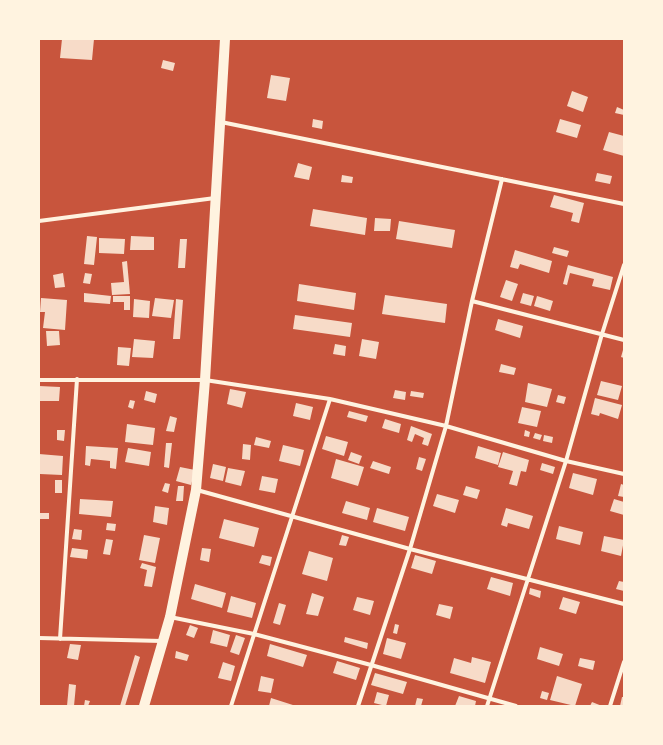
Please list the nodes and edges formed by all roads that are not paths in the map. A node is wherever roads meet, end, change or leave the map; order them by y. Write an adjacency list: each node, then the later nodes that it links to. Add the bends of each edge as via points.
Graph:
1 (225, 39): 2 (main road)
2 (221, 122): 3 (street); 4 (main road)
3 (502, 179): 5 (street); 8 (street)
4 (217, 197): 6 (street); 13 (main road)
5 (624, 204)
6 (39, 221)
7 (624, 265): 9 (street)
8 (472, 301): 9 (street); 15 (street)
9 (602, 334): 10 (street); 16 (street)
10 (624, 340)
11 (77, 379): 12 (street); 13 (street); 26 (street)
12 (39, 380)
13 (205, 380): 14 (street); 18 (main road)
14 (330, 399): 15 (street); 19 (street)
15 (446, 426): 16 (street); 20 (street)
16 (566, 461): 17 (street); 21 (street)
17 (624, 474)
18 (196, 490): 19 (street); 23 (main road)
19 (291, 517): 20 (street); 24 (street)
20 (410, 549): 21 (street); 29 (street)
21 (529, 578): 22 (street); 30 (street)
22 (624, 604)
23 (170, 617): 24 (street); 27 (main road)
24 (254, 634): 29 (street); 32 (street)
25 (39, 638): 26 (street)
26 (60, 639): 27 (street)
27 (162, 641): 31 (main road)
28 (624, 662): 36 (street)
29 (371, 664): 30 (street); 33 (street)
30 (490, 699): 34 (street); 35 (street)
31 (144, 706)
32 (230, 706)
33 (358, 706)
34 (487, 706)
35 (516, 706)
36 (610, 706)

